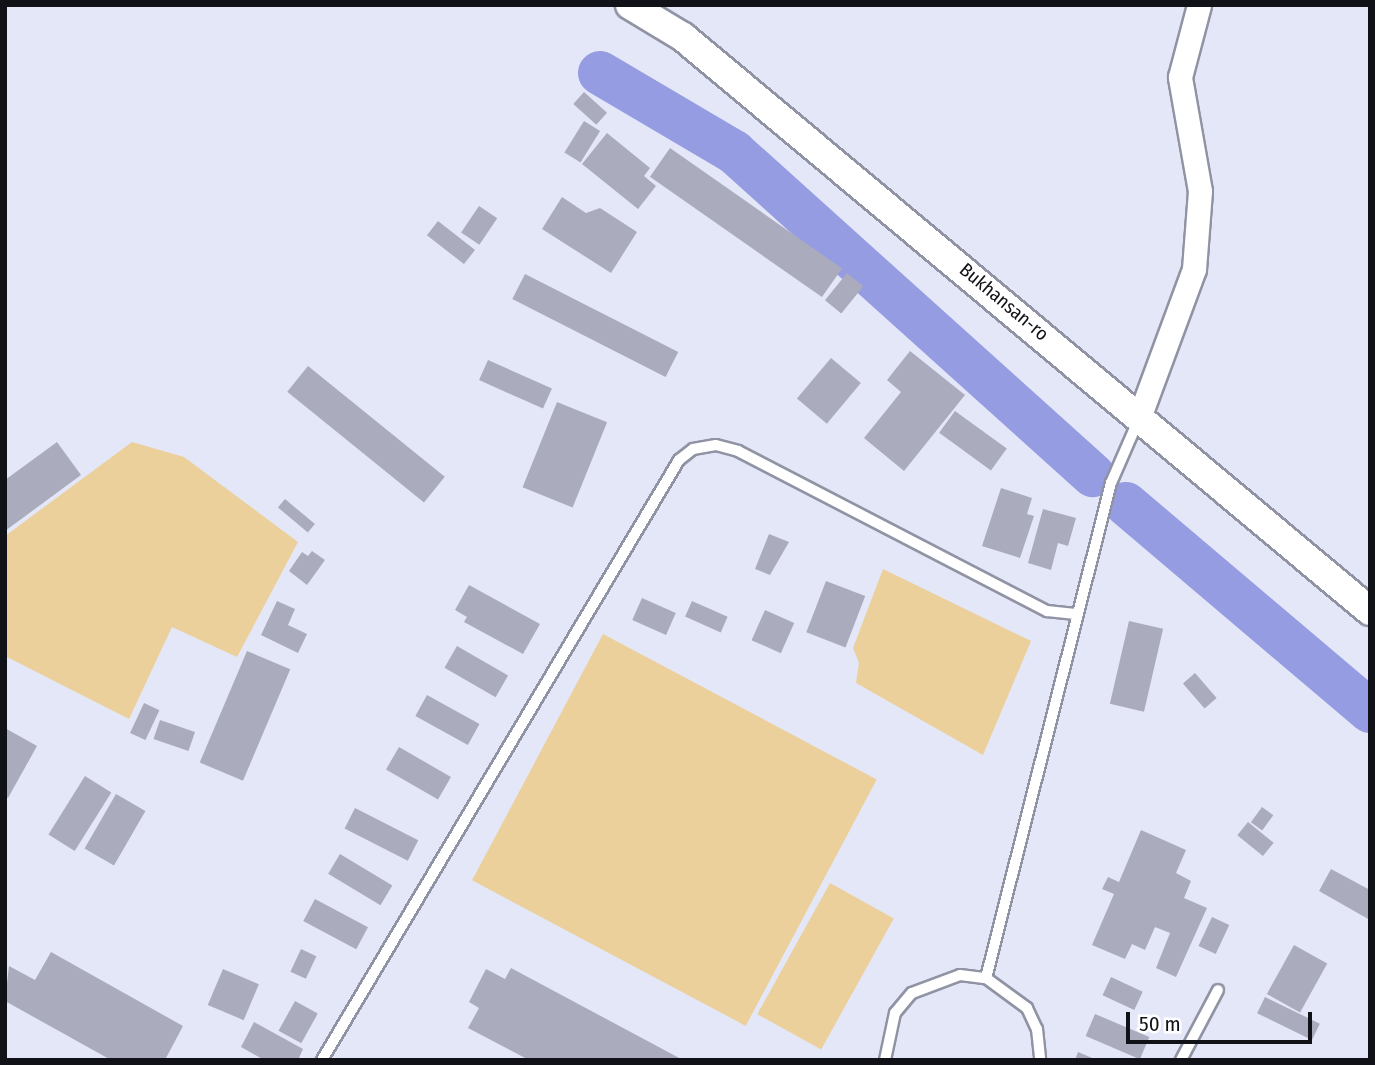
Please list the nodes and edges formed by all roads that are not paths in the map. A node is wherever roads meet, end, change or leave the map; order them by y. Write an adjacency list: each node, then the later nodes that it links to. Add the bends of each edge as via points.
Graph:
1 (630, 5): 3 (street, Bukhansan-ro, via 683,37)
2 (1199, 5): 3 (street, via 1180,77 1200,191 1194,269)
3 (1140, 415): 4 (street, Bukhansan-ro); 5 (lane, via 1111,483)
4 (1370, 611)
5 (1078, 614): 6 (lane); 8 (lane, via 1047,611 738,451 716,444 692,449 679,460)
6 (986, 978): 9 (lane, via 947,977 912,993 895,1013); 10 (lane, via 1027,1008 1037,1029)
7 (1219, 990): 11 (lane)
8 (322, 1060)
9 (885, 1060)
10 (1040, 1060)
11 (1181, 1060)

